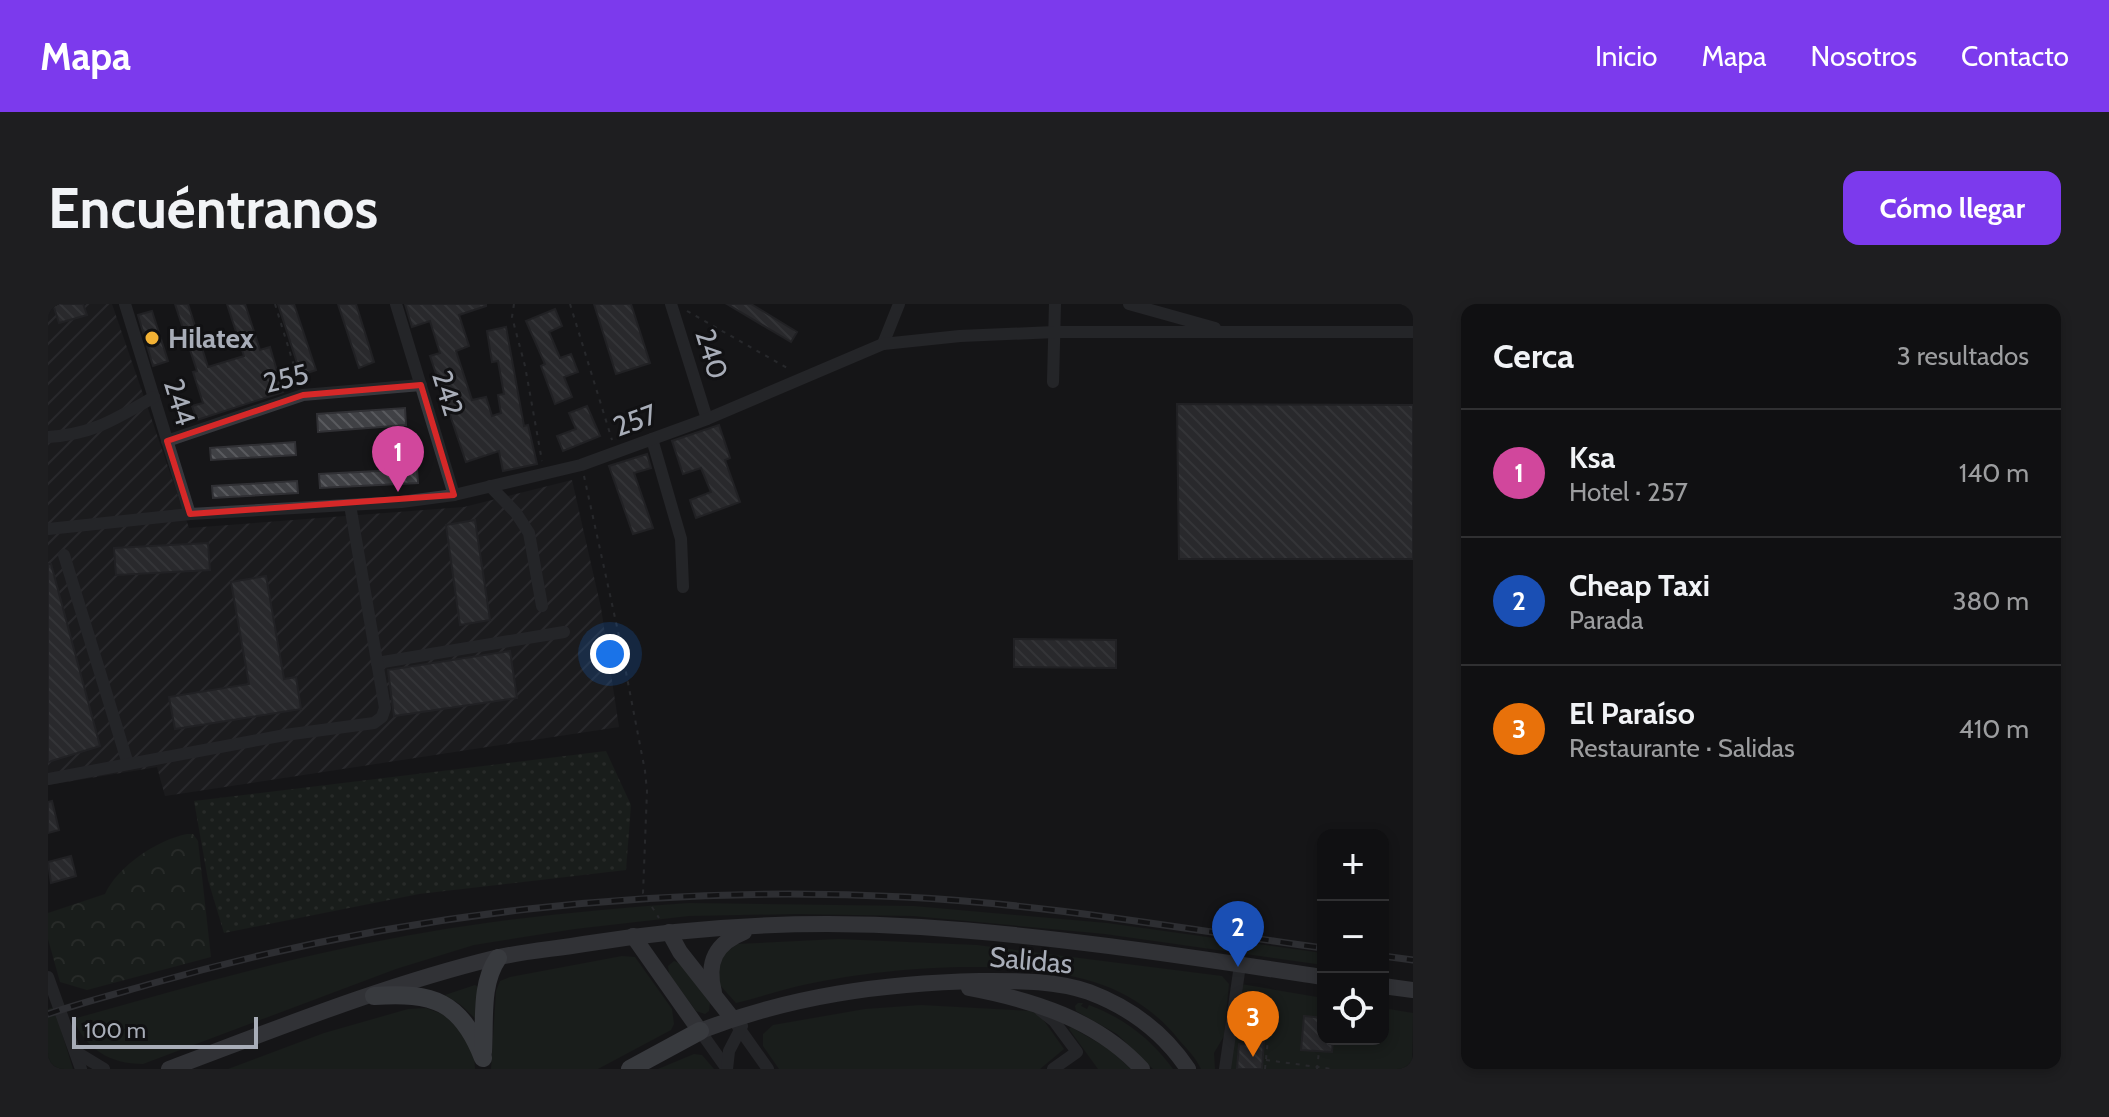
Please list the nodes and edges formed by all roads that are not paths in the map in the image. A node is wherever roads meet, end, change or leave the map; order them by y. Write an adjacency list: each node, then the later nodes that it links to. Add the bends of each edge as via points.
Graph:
1 (125, 304): 14 (street, 244)
2 (396, 304): 13 (street, 242)
3 (671, 304): 15 (street, 240)
4 (899, 304): 11 (street)
5 (1055, 304): 8 (street)
6 (1129, 304): 7 (street, 257)
7 (1164, 308): 9 (street, 257)
8 (1055, 332): 9 (street, 257); 11 (street, 257); 12 (street)
9 (1227, 332): 10 (street, 257)
10 (1413, 332)
11 (883, 344): 15 (street, 257)
12 (1053, 382)
13 (421, 385): 18 (street, 255, via 303,395); 20 (street, 242)
14 (154, 397): 16 (street, via 98,429); 18 (street, 244)
15 (707, 419): 17 (street, 257)
16 (48, 437)
17 (652, 439): 19 (street, 257, via 581,465); 25 (street, via 681,539)
18 (167, 441): 22 (street, 244)
19 (490, 486): 20 (street, 257); 26 (street, via 529,533)
20 (454, 495): 21 (street, 257)
21 (350, 505): 22 (street, 257); 28 (street)
22 (190, 514): 23 (street, 257)
23 (48, 529)
24 (64, 555): 29 (street)
25 (683, 587)
26 (542, 606)
27 (564, 632): 28 (street)
28 (377, 663): 29 (street, via 385,708 374,723)
29 (128, 764): 30 (street)
30 (48, 779)
31 (757, 927): 32 (main road); 35 (main road, via 918,927); 42 (main road, via 730,938 713,956)
32 (669, 932): 33 (main road); 42 (main road)
33 (633, 936): 34 (main road); 45 (main road)
34 (498, 958): 41 (main road); 47 (highway, via 486,986)
35 (1240, 965): 36 (main road); 57 (street)
36 (1317, 976)
37 (48, 977): 46 (street)
38 (936, 982): 43 (main road); 44 (main road, via 829,994 750,1013); 56 (main road, Salidas, via 1036,982 1086,992 1122,1007 1156,1031)
39 (1389, 987): 40 (main road)
40 (1413, 990)
41 (374, 996): 47 (highway, via 411,996 446,1006 472,1031); 50 (main road)
42 (715, 997): 44 (main road)
43 (1034, 1005): 54 (street, via 1077,1052); 55 (main road, via 1093,1028)
44 (736, 1024): 45 (main road); 52 (street); 53 (street)
45 (700, 1031): 51 (highway); 52 (street)
46 (73, 1050): 48 (street); 49 (street)
47 (482, 1064)
48 (81, 1069)
49 (104, 1069)
50 (169, 1069)
51 (630, 1069)
52 (727, 1069)
53 (768, 1069)
54 (1053, 1069)
55 (1142, 1069)
56 (1188, 1069)
57 (1225, 1069)

